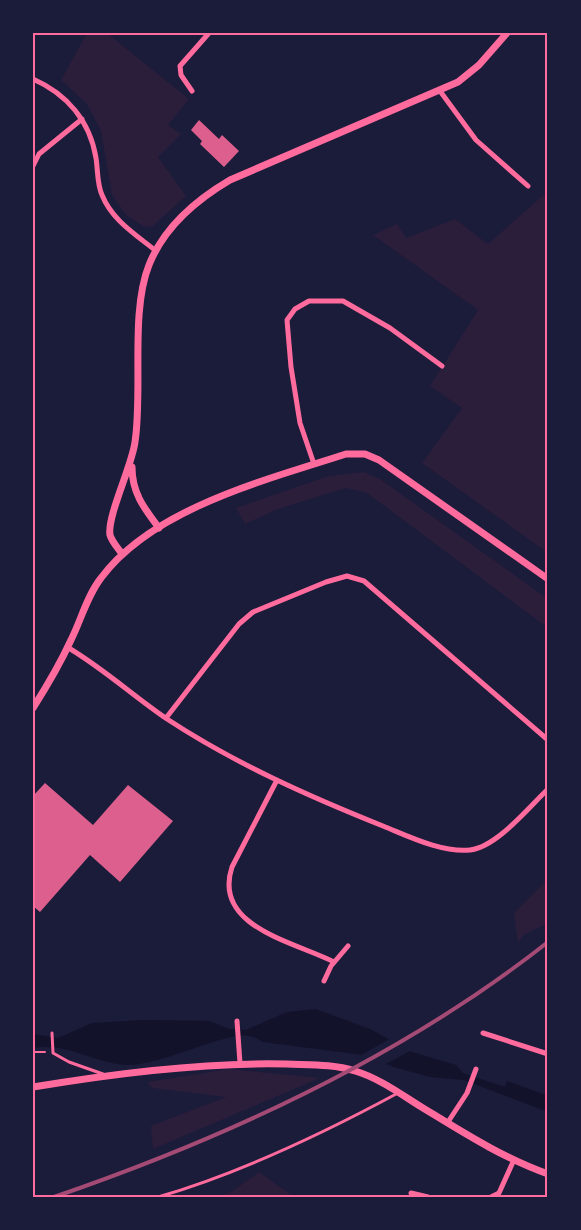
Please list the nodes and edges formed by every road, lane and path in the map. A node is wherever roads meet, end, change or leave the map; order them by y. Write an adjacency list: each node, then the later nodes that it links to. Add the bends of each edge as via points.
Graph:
1 (209, 33): 5 (street, via 180,66)
2 (507, 33): 4 (street, via 479,65)
3 (33, 79): 6 (street, via 51,87)
4 (440, 91): 8 (street, via 476,140); 9 (street, via 230,180 197,202 172,226)
5 (192, 92)
6 (82, 119): 7 (street, via 39,154); 9 (street, via 96,158 101,194 109,209)
7 (33, 166)
8 (528, 186)
9 (156, 251): 11 (street, via 142,291)
10 (442, 366): 12 (street, via 390,328 343,301 309,301 295,309 287,320 291,367 300,423)
11 (132, 458): 13 (street, via 132,482 139,502); 14 (street, via 110,525 113,542)
12 (314, 464): 13 (street, via 199,506); 15 (street, via 357,453 379,460)
13 (159, 528): 14 (street)
14 (122, 554): 16 (street, via 100,579)
15 (548, 579)
16 (67, 647): 17 (street); 18 (street)
17 (33, 708)
18 (166, 718): 19 (street, via 239,624 253,612 347,576 364,581); 20 (street)
19 (548, 740)
20 (277, 780): 21 (street, via 408,836 453,849 472,850 492,842); 23 (street, via 232,867 230,896 249,923)
21 (548, 789)
22 (348, 946): 23 (street)
23 (334, 962): 24 (street)
24 (324, 981)
25 (237, 1021): 31 (street)
26 (52, 1033): 29 (lane)
27 (483, 1033): 30 (street)
28 (33, 1052): 29 (path)
29 (53, 1053): 33 (lane)
30 (548, 1054)
31 (240, 1063): 33 (street); 35 (street, via 327,1065 356,1071)
32 (476, 1069): 36 (street, via 467,1093)
33 (107, 1075): 34 (street)
34 (33, 1087)
35 (400, 1092): 36 (street); 40 (lane, via 343,1123 194,1187)
36 (448, 1122): 37 (street)
37 (513, 1161): 38 (street); 42 (street, via 499,1193)
38 (548, 1174)
39 (411, 1193): 41 (street)
40 (158, 1197)
41 (428, 1197)
42 (491, 1197)

